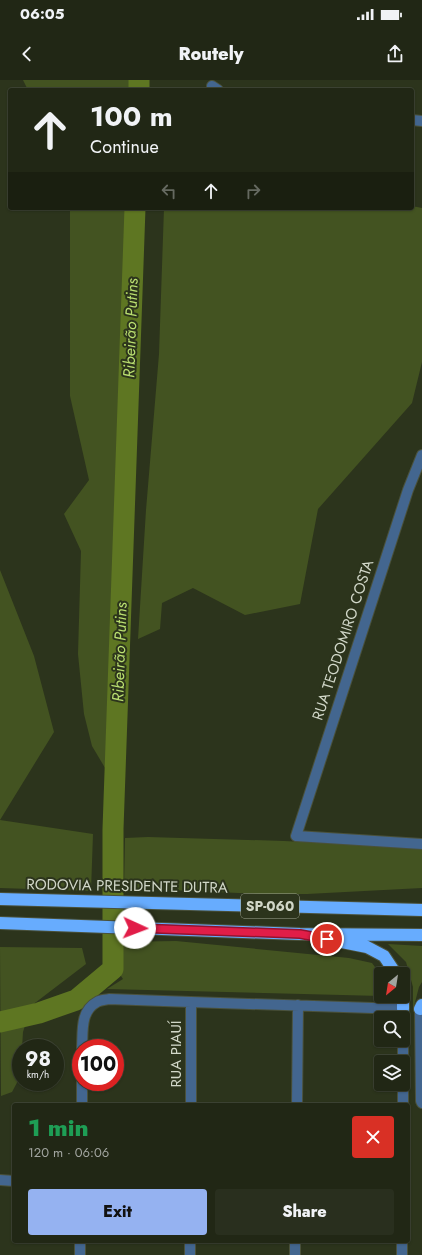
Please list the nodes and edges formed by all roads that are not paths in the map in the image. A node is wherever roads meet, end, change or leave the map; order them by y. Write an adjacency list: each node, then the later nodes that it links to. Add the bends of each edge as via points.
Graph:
1 (422, 455): 2 (street, RUA TEODOMIRO COSTA, via 408,490 296,836)
2 (422, 844)
3 (0, 899): 5 (highway, RODOVIA PRESIDENTE DUTRA / SP-060)
4 (422, 903): 5 (highway)
5 (376, 909): 6 (highway, RODOVIA PRESIDENTE DUTRA / SP-060)
6 (422, 910)
7 (0, 923): 8 (highway, SP-060)
8 (300, 934): 9 (highway, SP-060); 10 (highway, via 367,946 384,956)
9 (422, 936)
10 (391, 967)
11 (191, 1002): 13 (street); 16 (street, via 109,999 97,1002 89,1009 83,1023); 20 (street, RUA PIAUÍ)
12 (403, 1003): 15 (highway)
13 (298, 1005): 15 (street); 21 (street)
14 (421, 1008): 23 (street)
15 (403, 1009)
16 (82, 1039)
17 (82, 1091): 19 (street)
18 (403, 1091): 22 (street)
19 (82, 1103)
20 (191, 1103)
21 (297, 1103)
22 (403, 1103)
23 (422, 1103)
24 (0, 1180): 25 (street)
25 (12, 1180)
26 (80, 1243): 30 (street)
27 (190, 1243): 31 (street)
28 (295, 1243): 32 (street)
29 (402, 1243): 33 (street)
30 (80, 1255)
31 (190, 1255)
32 (295, 1255)
33 (402, 1255)

